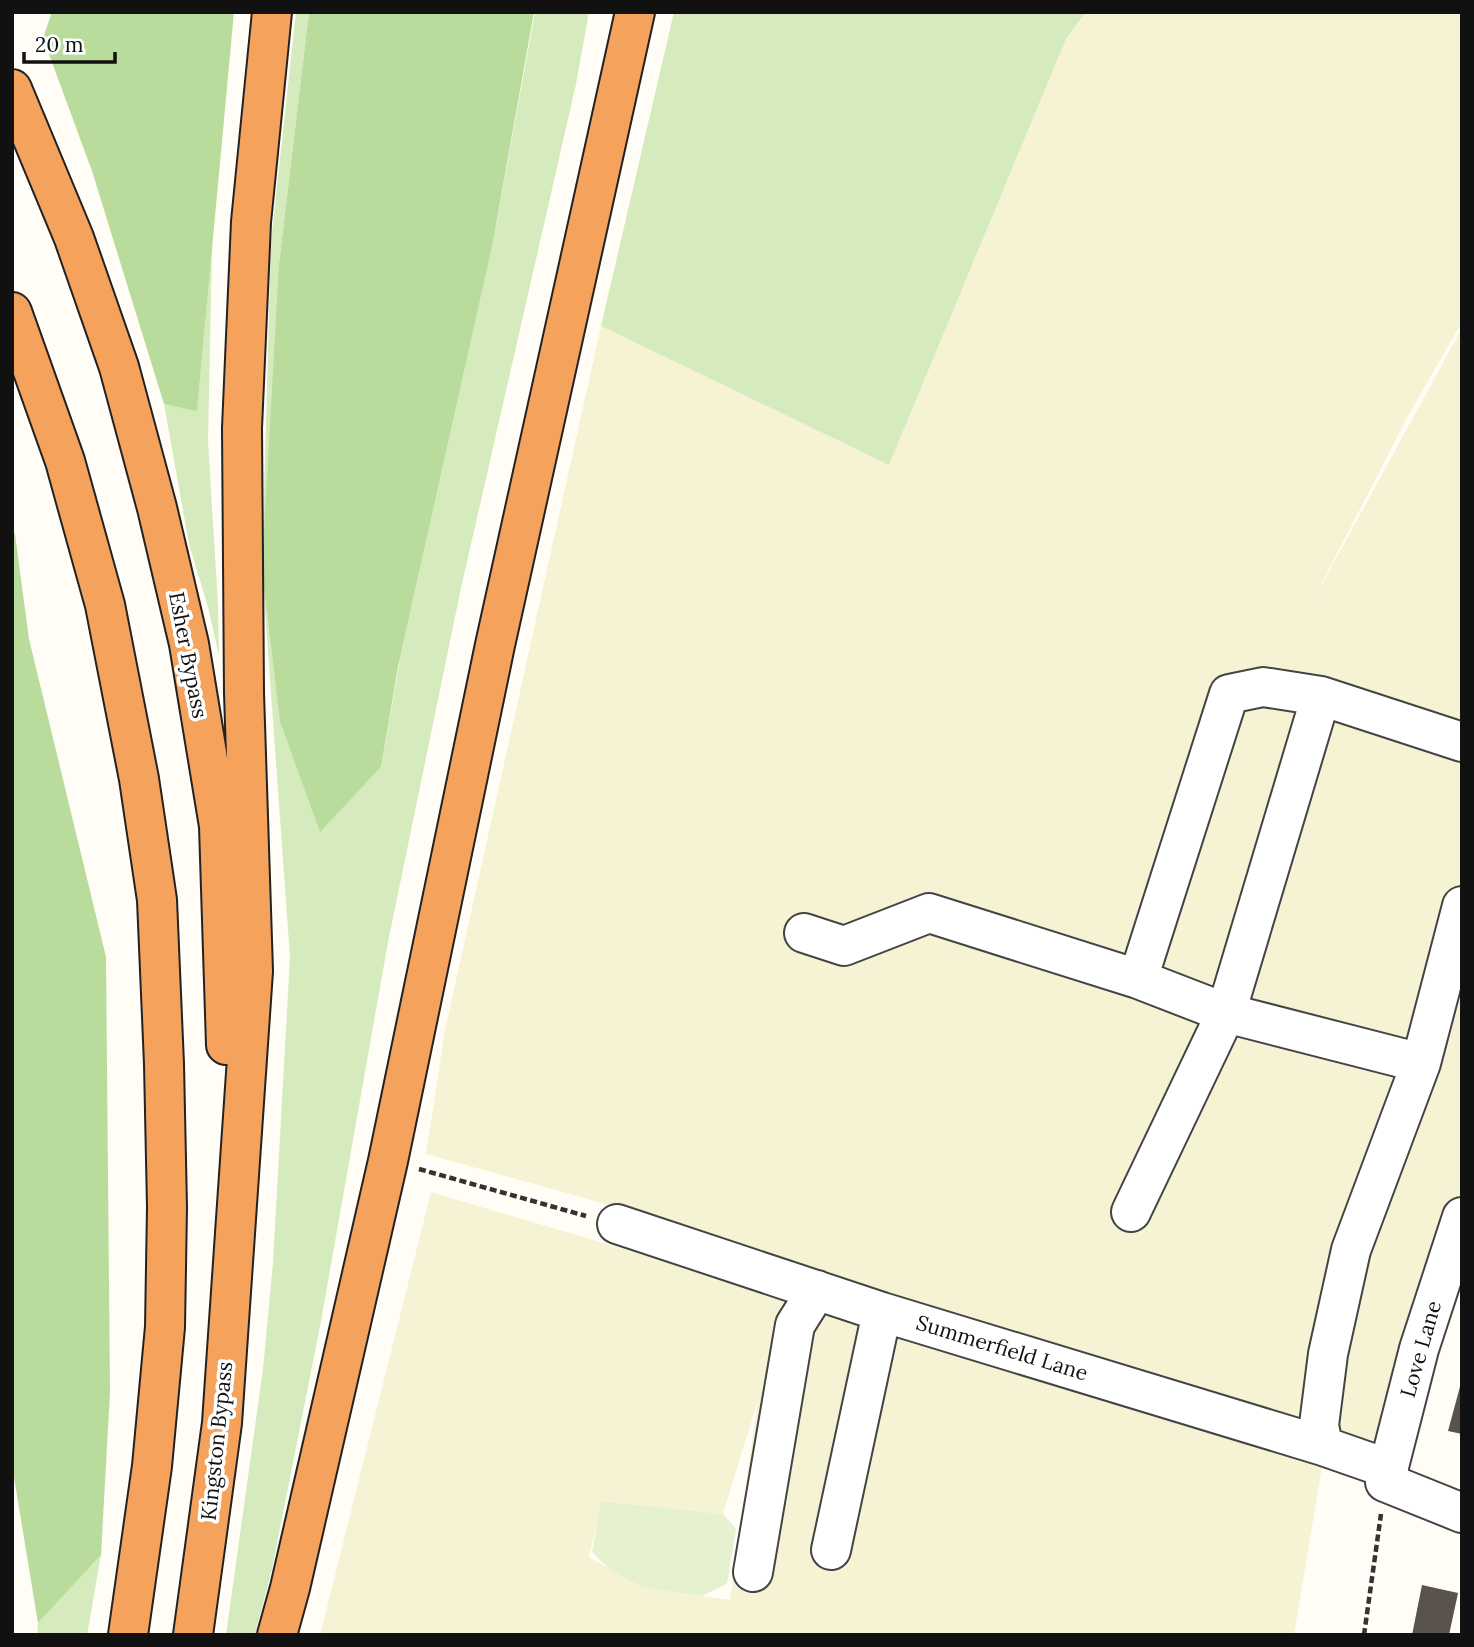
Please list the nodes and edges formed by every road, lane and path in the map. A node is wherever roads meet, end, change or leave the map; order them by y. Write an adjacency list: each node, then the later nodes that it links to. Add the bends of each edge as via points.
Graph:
1 (272, 12): 16 (highway, via 251,222 242,428 253,971)
2 (635, 12): 12 (highway, via 495,645)
3 (12, 89): 16 (highway, Esher Bypass, via 74,238 119,367 188,644 219,826)
4 (12, 312): 24 (highway, via 65,461 105,605 157,900 167,1207 165,1327 152,1466)
5 (1321, 696): 6 (street); 9 (street, via 1263,687 1229,694); 10 (street)
6 (1462, 742)
7 (1462, 906): 11 (street)
8 (804, 933): 9 (street, via 844,946 929,913)
9 (1138, 979): 10 (street)
10 (1226, 1013): 11 (street); 13 (street)
11 (1421, 1063): 19 (street, via 1351,1250 1328,1354 1319,1425)
12 (388, 1161): 15 (path); 26 (highway)
13 (1131, 1213)
14 (1462, 1217): 20 (street, Love Lane, via 1419,1349)
15 (617, 1224): 17 (street, Summerfield Lane)
16 (233, 1247): 25 (highway, Kingston Bypass, via 222,1423)
17 (817, 1290): 18 (street, Summerfield Lane); 23 (street, via 795,1325)
18 (882, 1312): 19 (street, Summerfield Lane); 22 (street)
19 (1323, 1446): 20 (street, Summerfield Lane)
20 (1387, 1476): 21 (street, Summerfield Lane); 27 (path)
21 (1462, 1513)
22 (831, 1550)
23 (753, 1572)
24 (128, 1635)
25 (193, 1635)
26 (277, 1635)
27 (1364, 1635)

